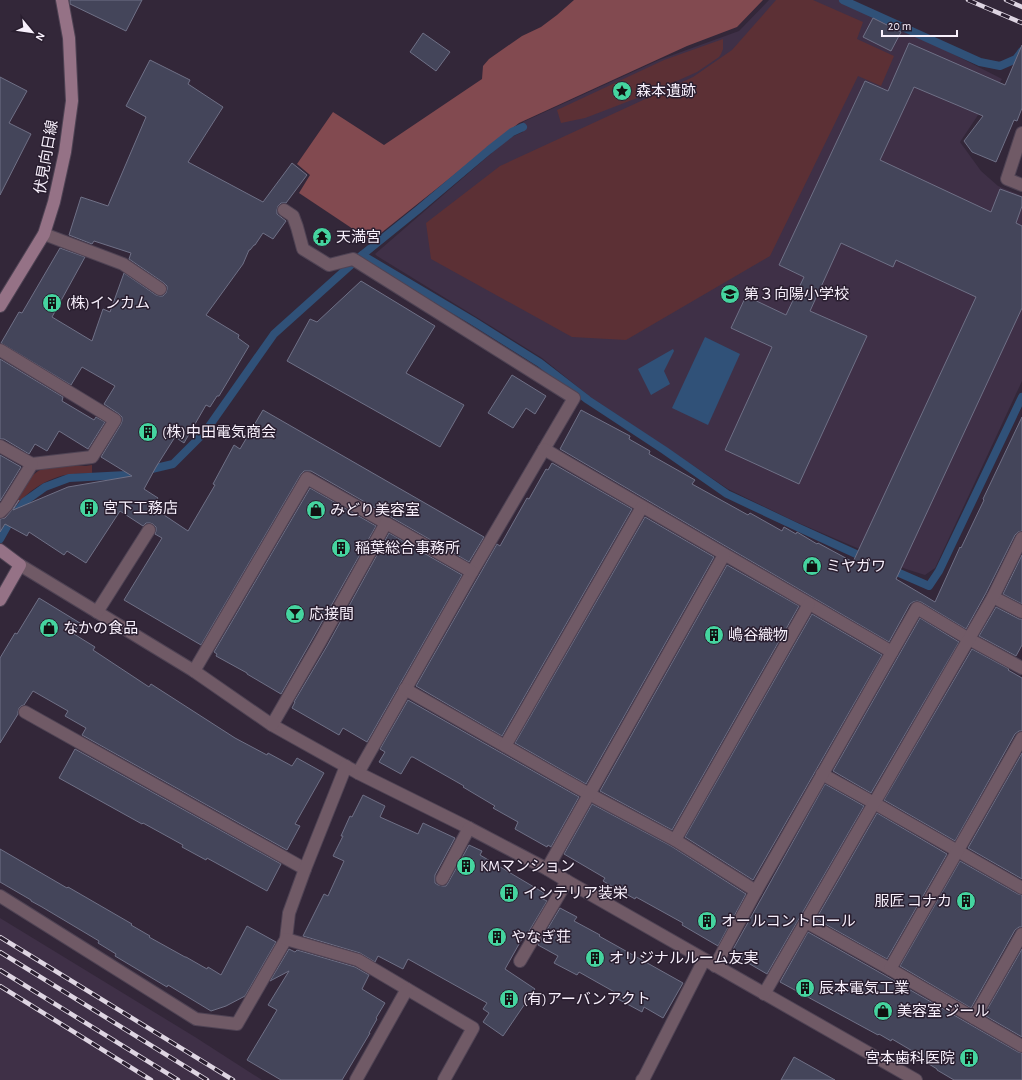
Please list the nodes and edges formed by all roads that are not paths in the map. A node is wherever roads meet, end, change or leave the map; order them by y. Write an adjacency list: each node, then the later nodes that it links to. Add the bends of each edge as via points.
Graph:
1 (62, 0): 5 (main road, 伏見向日線, via 69,38 72,102 65,152)
2 (1022, 133): 3 (street, via 1007,179)
3 (1022, 186)
4 (284, 210): 10 (street, via 293,216 303,249 329,265 353,259 574,398)
5 (44, 234): 6 (street, via 123,264); 7 (main road, 伏見向日線)
6 (160, 289)
7 (0, 306)
8 (0, 350): 11 (street, via 115,420 92,457)
9 (0, 446): 11 (street)
10 (544, 449): 12 (street); 20 (street)
11 (32, 464): 13 (street)
12 (642, 507): 18 (street); 34 (street)
13 (0, 512)
14 (386, 523): 20 (street); 29 (street, via 307,478); 32 (street)
15 (149, 530): 24 (street)
16 (1020, 546): 21 (street)
17 (0, 550): 19 (main road)
18 (724, 555): 23 (street); 38 (street)
19 (20, 565): 22 (main road); 24 (street)
20 (472, 572): 30 (street)
21 (993, 597): 25 (street); 26 (street)
22 (0, 600)
23 (809, 604): 27 (street); 41 (street)
24 (97, 612): 29 (street)
25 (1022, 612)
26 (969, 639): 27 (street, via 917,608); 28 (street); 39 (street)
27 (892, 652): 37 (street)
28 (1022, 668)
29 (194, 671): 32 (street)
30 (405, 689): 34 (street); 36 (street)
31 (25, 712): 43 (street)
32 (272, 724): 35 (street)
33 (1022, 738): 42 (street)
34 (505, 746): 38 (street)
35 (346, 766): 36 (street); 43 (street)
36 (358, 773): 40 (street)
37 (822, 774): 39 (street); 48 (street)
38 (589, 794): 41 (street); 44 (street)
39 (874, 803): 42 (street); 50 (street)
40 (469, 828): 44 (street); 45 (street)
41 (675, 840): 48 (street)
42 (957, 851): 47 (street); 55 (street)
43 (305, 869): 52 (street, via 289,913)
44 (547, 869): 46 (street)
45 (442, 879)
46 (567, 881): 53 (street); 54 (street)
47 (1022, 888)
48 (756, 891): 54 (street)
49 (0, 896): 52 (street, via 196,1020 237,1024)
50 (806, 922): 55 (street); 57 (street)
51 (1022, 934): 58 (street)
52 (286, 939): 56 (street, via 358,960)
53 (520, 961)
54 (710, 963): 57 (street); 63 (street)
55 (890, 969): 58 (street)
56 (407, 989): 61 (street); 62 (street, via 474,1028)
57 (764, 994): 60 (street)
58 (974, 1018): 59 (street)
59 (1022, 1046)
60 (903, 1077): 64 (street)
61 (356, 1080)
62 (444, 1080)
63 (642, 1080)
64 (916, 1080)

